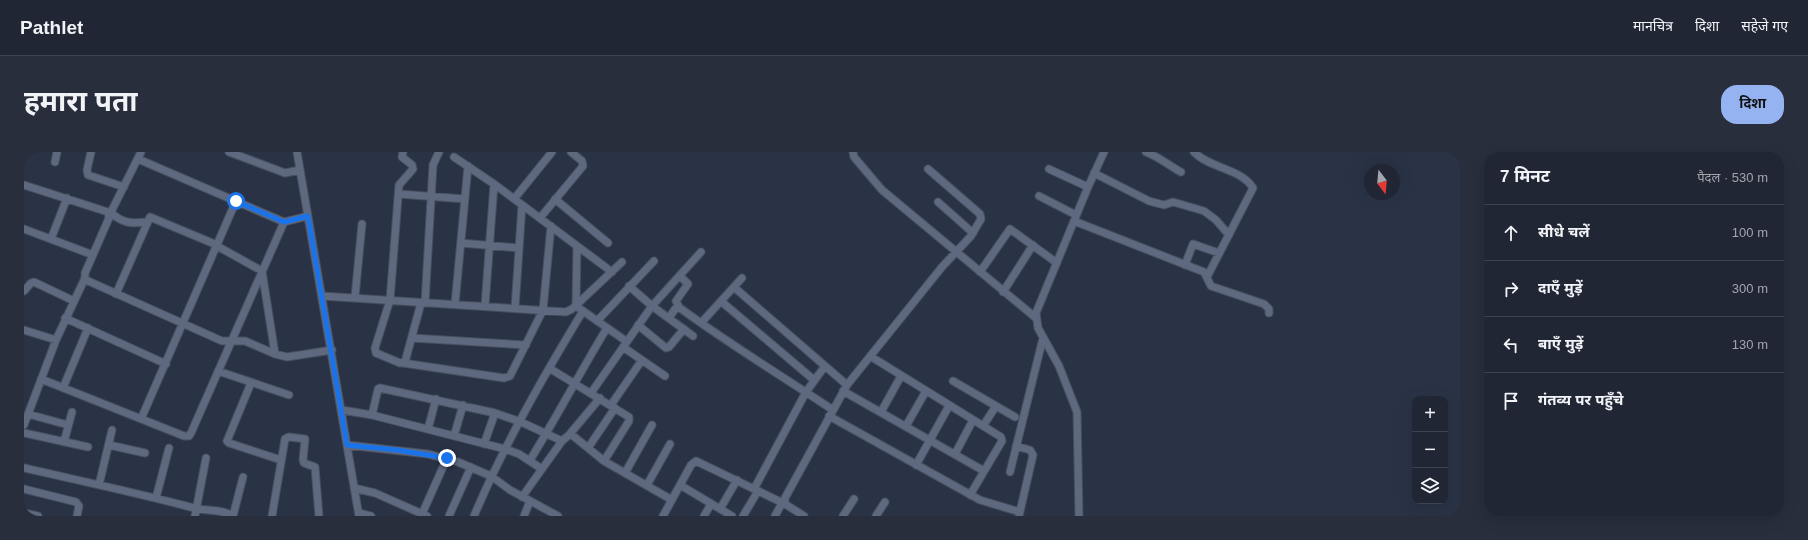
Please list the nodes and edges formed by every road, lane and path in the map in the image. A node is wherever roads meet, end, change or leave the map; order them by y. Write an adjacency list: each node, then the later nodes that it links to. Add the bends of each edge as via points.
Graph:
1 (57, 152): 16 (street)
2 (91, 152): 25 (street, via 88,175)
3 (141, 152): 15 (street)
4 (229, 152): 20 (street, via 286,173)
5 (297, 152): 20 (street)
6 (403, 152): 27 (street, via 402,157 413,169 400,182)
7 (439, 152): 28 (street, via 433,165)
8 (552, 152): 32 (street)
9 (571, 152): 33 (street, via 583,164)
10 (853, 152): 56 (street, via 854,157 882,190)
11 (1104, 152): 22 (street)
12 (1146, 152): 21 (street, via 1163,159 1166,164)
13 (1194, 152): 47 (street, via 1203,160 1242,178 1252,186 1252,192)
14 (454, 157): 17 (street)
15 (138, 159): 25 (street); 34 (street)
16 (55, 162)
17 (468, 166): 23 (street); 31 (street)
18 (928, 169): 46 (street, via 980,214 981,219)
19 (1049, 169): 26 (street)
20 (300, 170): 38 (street)
21 (1181, 172)
22 (1094, 173): 26 (street); 47 (street, via 1149,201 1164,205 1173,202 1204,211 1213,217)
23 (494, 184): 32 (street); 51 (street)
24 (24, 185): 30 (street)
25 (124, 187): 37 (street)
26 (1088, 187): 40 (street)
27 (399, 194): 28 (street); 78 (street)
28 (431, 196): 31 (street); 81 (street)
29 (1039, 196): 40 (street)
30 (66, 198): 37 (street); 48 (street)
31 (465, 199): 49 (street)
32 (514, 199): 36 (street)
33 (555, 199): 39 (street); 50 (street)
34 (236, 201): 42 (street); 53 (street)
35 (938, 202): 46 (street)
36 (522, 205): 39 (street); 55 (street)
37 (110, 213): 41 (street, via 128,224); 59 (street)
38 (308, 216): 42 (street); 76 (street)
39 (540, 218): 44 (street)
40 (1075, 218): 62 (street); 63 (street)
41 (146, 222): 53 (street, via 151,217); 75 (street)
42 (284, 222): 64 (street)
43 (362, 224): 77 (street)
44 (551, 226): 54 (street); 88 (street)
45 (24, 229): 48 (street)
46 (973, 233): 56 (street)
47 (1228, 235): 58 (street)
48 (51, 239): 59 (street)
49 (461, 243): 51 (street); 82 (street)
50 (608, 243)
51 (490, 245): 55 (street); 83 (street)
52 (1033, 245): 62 (street); 66 (street, via 1009,229); 74 (street)
53 (217, 246): 64 (street); 96 (street)
54 (577, 246): 65 (street); 84 (street)
55 (519, 248): 87 (street)
56 (956, 251): 66 (street); 111 (street)
57 (701, 252): 67 (street)
58 (1219, 253): 63 (street, via 1193,244); 68 (street)
59 (93, 255): 69 (street)
60 (654, 261): 71 (street)
61 (622, 262): 65 (street)
62 (1057, 263): 93 (street, via 1036,309)
63 (1185, 265): 68 (street, via 1204,272)
64 (262, 271): 106 (street); 110 (street)
65 (612, 272): 84 (street)
66 (980, 272): 74 (street)
67 (680, 276): 85 (street); 86 (street, via 688,284 676,301)
68 (1207, 277): 90 (street, via 1207,282 1211,286 1264,304)
69 (85, 278): 75 (street); 79 (street)
70 (742, 278): 72 (street)
71 (629, 286): 85 (street); 94 (street)
72 (735, 288): 80 (street); 115 (street)
73 (24, 291): 79 (street, via 34,282)
74 (1003, 292): 93 (street)
75 (116, 294): 96 (street)
76 (322, 296): 77 (street); 109 (street)
77 (355, 297): 78 (street)
78 (390, 300): 81 (street); 113 (street, via 375,351 379,355)
79 (74, 301): 91 (street)
80 (722, 302): 95 (street); 121 (street)
81 (423, 303): 82 (street); 103 (street)
82 (455, 304): 83 (street)
83 (485, 306): 87 (street)
84 (576, 306): 88 (street, via 566,312); 89 (street)
85 (652, 306): 92 (street); 97 (street)
86 (679, 307): 92 (street); 95 (street)
87 (515, 308): 88 (street)
88 (543, 310): 108 (street)
89 (583, 311): 94 (street); 116 (street)
90 (1269, 313)
91 (65, 318): 98 (street); 105 (street)
92 (669, 318): 100 (street)
93 (1036, 318): 104 (street)
94 (597, 321): 99 (street)
95 (701, 323): 128 (street)
96 (183, 324): 106 (street, via 222,341); 114 (street)
97 (638, 325): 100 (street, via 666,348); 107 (street)
98 (88, 328): 114 (street); 125 (street)
99 (607, 328): 107 (street); 123 (street)
100 (684, 329): 102 (street)
101 (24, 330): 105 (street)
102 (693, 336)
103 (412, 338): 108 (street); 113 (street, via 407,360)
104 (1043, 338): 166 (street); 228 (street, via 1060,366 1077,412)
105 (56, 340): 120 (street)
106 (232, 341): 110 (street, via 245,341); 117 (street)
107 (625, 344): 112 (street); 129 (street)
108 (526, 345): 113 (street, via 512,374 507,378)
109 (332, 350): 110 (street, via 295,356); 137 (street)
110 (274, 354)
111 (870, 356): 119 (street); 126 (street)
112 (642, 360): 118 (street); 134 (street)
113 (403, 363)
114 (166, 364): 145 (street)
115 (826, 366): 121 (street); 126 (street)
116 (549, 368): 123 (street); 147 (street)
117 (218, 371): 124 (street); 145 (street, via 189,436)
118 (665, 376)
119 (901, 376): 127 (street); 139 (street)
120 (41, 379): 125 (street); 141 (street)
121 (814, 380): 128 (street)
122 (953, 381): 136 (street)
123 (574, 382): 129 (street); 156 (street)
124 (251, 383): 130 (street); 175 (street, via 227,441)
125 (63, 388): 145 (street)
126 (845, 388): 139 (street); 140 (street)
127 (926, 391): 135 (street); 151 (street)
128 (806, 392): 140 (street); 193 (street)
129 (591, 393): 131 (street)
130 (289, 395)
131 (600, 398): 134 (street); 157 (street)
132 (436, 400): 133 (street); 143 (street, via 380,388); 153 (street)
133 (463, 405): 142 (street); 158 (street)
134 (613, 406): 169 (street); 177 (street, via 628,415 629,419)
135 (949, 406): 146 (street); 159 (street)
136 (996, 406): 144 (street); 152 (street)
137 (342, 410): 143 (street); 165 (street)
138 (72, 412): 148 (street)
139 (881, 412): 151 (street)
140 (831, 413): 178 (street); 202 (street)
141 (28, 414): 148 (street); 149 (street)
142 (495, 414): 147 (street); 162 (street)
143 (372, 415): 153 (street)
144 (1015, 417)
145 (141, 419)
146 (973, 420): 152 (street); 172 (street)
147 (520, 422): 156 (street); 170 (street)
148 (68, 424): 161 (street)
149 (24, 425)
150 (652, 425): 184 (street)
151 (906, 426): 159 (street)
152 (983, 426): 182 (street, via 1000,436 1002,440)
153 (428, 429): 158 (street)
154 (112, 430): 164 (street)
155 (24, 433): 161 (street)
156 (547, 433): 160 (street); 176 (street)
157 (569, 435): 160 (street); 169 (street)
158 (454, 436): 162 (street)
159 (930, 440): 172 (street); 178 (street)
160 (562, 441): 181 (street)
161 (64, 442): 167 (street)
162 (484, 444): 170 (street)
163 (670, 444): 189 (street)
164 (109, 445): 171 (street); 188 (street)
165 (347, 445): 174 (street); 192 (street)
166 (1016, 446): 183 (street); 207 (street, via 1030,450 1032,455)
167 (88, 447)
168 (169, 448): 196 (street)
169 (588, 448): 177 (street)
170 (505, 449): 176 (street); 185 (street)
171 (145, 453)
172 (955, 454): 182 (street)
173 (206, 458): 203 (street)
174 (447, 458): 179 (street); 208 (street)
175 (281, 460): 214 (street); 215 (street, via 286,438 305,439 303,460 304,463 315,467)
176 (530, 460): 181 (street)
177 (604, 461): 184 (street)
178 (916, 465): 194 (street)
179 (471, 467): 185 (street); 217 (street)
180 (24, 468): 188 (street)
181 (542, 469): 195 (street)
182 (984, 471): 194 (street)
183 (1010, 472)
184 (625, 473): 189 (street)
185 (491, 476): 195 (street); 218 (street)
186 (243, 477): 213 (street)
187 (737, 480): 190 (street, via 696,461); 193 (street); 204 (street)
188 (99, 485): 196 (street)
189 (647, 485): 199 (street)
190 (680, 485): 199 (street); 201 (street)
191 (24, 488): 211 (street, via 76,502 79,506)
192 (354, 488): 206 (street); 208 (street, via 376,493)
193 (756, 490): 202 (street); 223 (street)
194 (970, 495): 207 (street)
195 (522, 496): 198 (street)
196 (156, 498): 203 (street)
197 (854, 498): 226 (street)
198 (530, 500): 219 (street); 220 (street)
199 (672, 500): 209 (street)
200 (885, 502): 227 (street)
201 (711, 504): 204 (street); 221 (street)
202 (784, 504): 224 (street); 225 (street)
203 (196, 508): 212 (street); 213 (street)
204 (720, 509): 222 (street)
205 (24, 513): 210 (street)
206 (359, 514): 216 (street)
207 (1020, 514)
208 (424, 515)
209 (665, 515)
210 (38, 516)
211 (77, 516)
212 (195, 516)
213 (232, 516)
214 (272, 516)
215 (319, 516)
216 (371, 516)
217 (449, 516)
218 (474, 516)
219 (524, 516)
220 (558, 516)
221 (704, 516)
222 (732, 516)
223 (743, 516)
224 (774, 516)
225 (804, 516)
226 (843, 516)
227 (876, 516)
228 (1079, 516)

